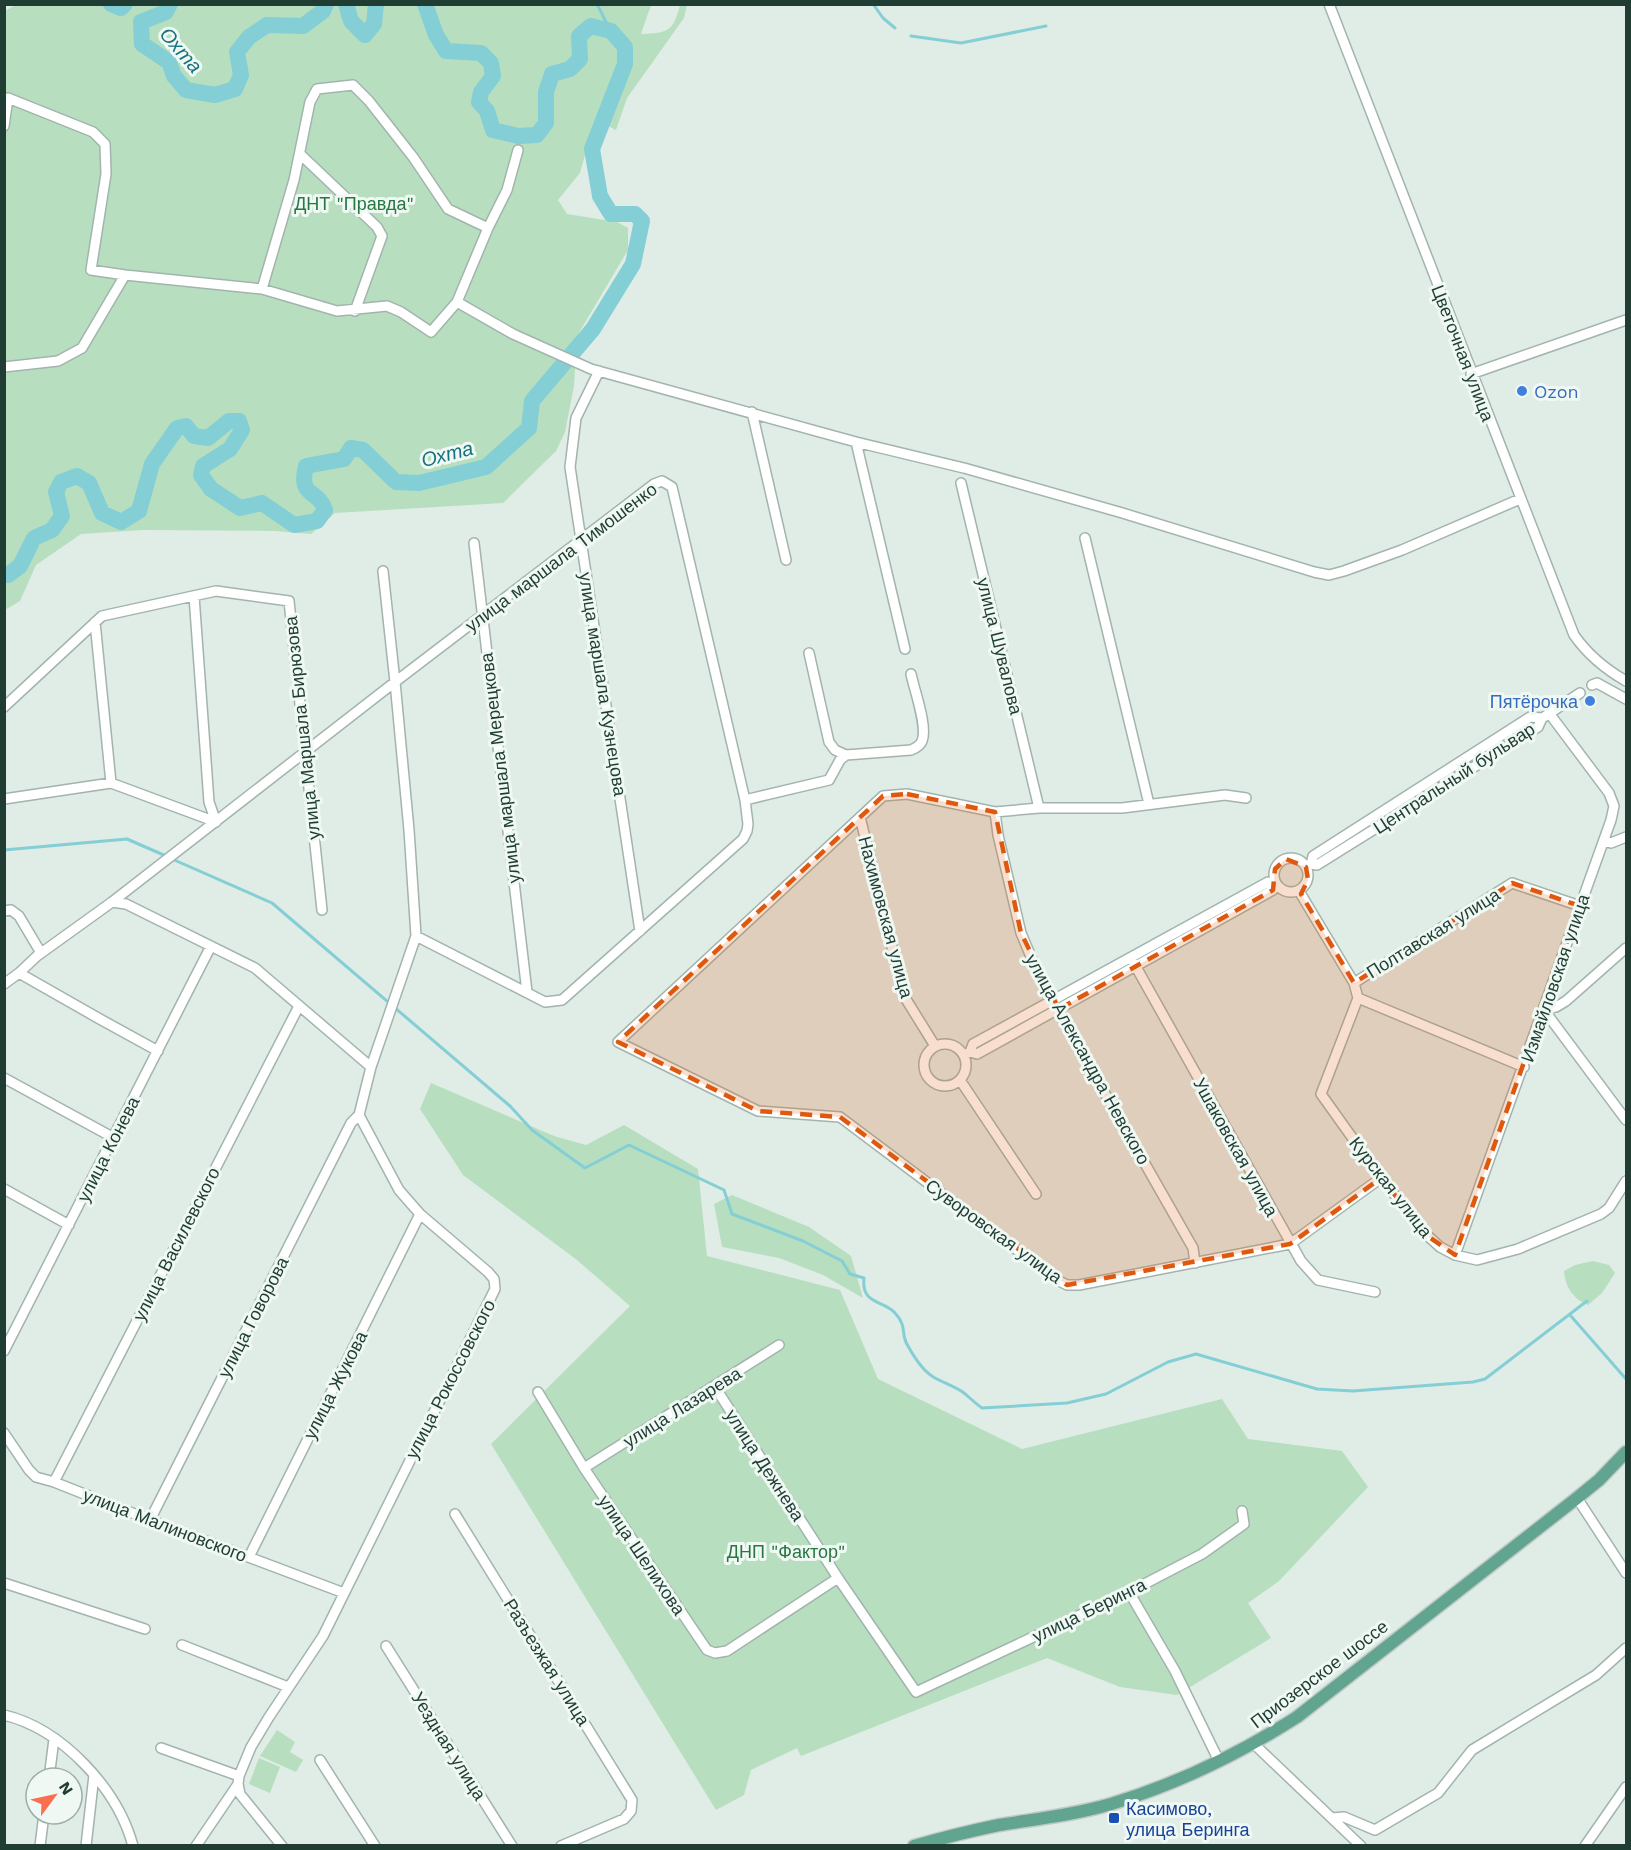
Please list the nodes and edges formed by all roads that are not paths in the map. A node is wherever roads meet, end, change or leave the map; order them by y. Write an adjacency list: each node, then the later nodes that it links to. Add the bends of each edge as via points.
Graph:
1 (1329, 4): 13 (street, Цветочная улица)
2 (4, 126): 6 (street, via 8,98 93,132 105,144 106,174 91,270)
3 (518, 150): 5 (street, via 507,190)
4 (300, 154): 5 (street, via 310,102 317,89 353,85 413,157 448,209); 7 (street); 9 (street, via 382,236)
5 (488, 228): 8 (street)
6 (125, 275): 7 (street); 11 (street, via 82,348 58,361)
7 (262, 289): 9 (street, via 337,311)
8 (457, 302): 9 (street, via 431,332 387,306); 12 (street, via 513,334)
9 (355, 311)
10 (1626, 320): 13 (street)
11 (4, 367)
12 (595, 370): 14 (street); 19 (street, улица маршала Кузнецова, via 576,418 570,467)
13 (1471, 374): 17 (street, Цветочная улица)
14 (752, 412): 15 (street); 21 (street)
15 (856, 442): 17 (street, via 975,471 1329,575 1402,550); 26 (street)
16 (961, 483): 45 (street, улица Шувалова)
17 (1520, 499): 29 (street, Цветочная улица, via 1574,635 1584,650)
18 (1085, 538): 44 (street)
19 (581, 540): 24 (street, улица маршала Тимошенко); 43 (street, улица маршала Тимошенко, via 654,484 662,481 672,487); 58 (street, улица маршала Кузнецова)
20 (474, 543): 24 (street, улица маршала Мерецкова)
21 (786, 560)
22 (383, 571): 30 (street)
23 (194, 596): 25 (street, улица Маршала Бирюзова, via 102,616); 37 (street, улица Маршала Бирюзова, via 216,591 289,602); 48 (street, via 209,802)
24 (482, 616): 30 (street, улица маршала Тимошенко); 67 (street, улица маршала Мерецкова)
25 (95, 622): 34 (street); 40 (street)
26 (905, 649)
27 (808, 653): 36 (street)
28 (911, 674): 38 (street, via 924,729 918,747)
29 (1626, 681)
30 (395, 682): 37 (street, улица маршала Тимошенко); 59 (street)
31 (1592, 685): 33 (street, via 1597,683)
32 (1580, 693): 35 (street)
33 (1626, 699)
34 (4, 707)
35 (1546, 716): 50 (street, Измайловская улица, via 1609,792 1614,806); 51 (street, Центральный бульвар, via 1530,717 1520,723 1312,856)
36 (829, 742): 38 (street); 39 (street)
37 (305, 752): 48 (street, улица маршала Тимошенко); 56 (street, улица Маршала Бирюзова)
38 (846, 755): 39 (street)
39 (836, 771): 43 (street, via 830,780)
40 (111, 783): 42 (street); 48 (street)
41 (1246, 798): 44 (street, via 1225,795)
42 (4, 799)
43 (745, 800): 58 (street, улица маршала Тимошенко, via 748,824 743,838)
44 (1149, 804): 45 (street, via 1122,808)
45 (1039, 808): 46 (street)
46 (995, 812): 47 (street, via 907,794 883,796); 69 (street, улица Александра Невского, via 1021,933)
47 (860, 817): 72 (street, Нахимовская улица, via 904,996); 90 (street, Суворовская улица, via 618,1042 758,1111 840,1117 1067,1285)
48 (216, 822): 54 (street, улица маршала Тимошенко)
49 (1626, 837): 50 (street, via 1611,843)
50 (1604, 841): 55 (street, Измайловская улица)
51 (1309, 865): 52 (street, via 1293,858 1279,862); 53 (street, Центральный бульвар, via 1308,880)
52 (1275, 885): 53 (street, via 1286,892); 63 (street, via 1268,882)
53 (1299, 891): 65 (street)
54 (112, 902): 60 (street, via 126,904); 62 (street)
55 (1580, 906): 65 (street, Полтавская улица, via 1512,883); 71 (street, Измайловская улица)
56 (322, 910)
57 (4, 911): 62 (street, via 11,910 19,916)
58 (640, 931): 67 (street, улица маршала Тимошенко, via 562,1000 545,1002)
59 (416, 936): 67 (street, улица маршала Тимошенко); 75 (street)
60 (211, 946): 70 (street, via 255,968); 73 (street, улица Конева)
61 (1626, 948): 71 (street, via 1566,1001)
62 (41, 953): 64 (street)
63 (1133, 962): 69 (street); 88 (street, Ушаковская улица)
64 (19, 973): 66 (street); 73 (street)
65 (1354, 983): 68 (street)
66 (4, 984)
67 (527, 992)
68 (1358, 998): 76 (street); 82 (street, Курская улица, via 1321,1094)
69 (1056, 1005): 74 (street, via 977,1054); 90 (street, улица Александра Невского, via 1193,1248)
70 (299, 1006): 75 (street); 99 (street, улица Василевского)
71 (1544, 1010): 76 (street, Измайловская улица); 80 (street)
72 (934, 1046): 74 (street, via 951,1044); 78 (street, via 926,1053 926,1076 942,1087)
73 (158, 1051): 81 (street, улица Конева)
74 (967, 1054): 78 (street, via 965,1073)
75 (371, 1067): 79 (street)
76 (1524, 1067): 89 (street, Измайловская улица)
77 (4, 1078): 81 (street)
78 (960, 1080): 85 (street)
79 (359, 1115): 86 (street, улица Рокоссовского, via 399,1190); 103 (street, улица Говорова, via 351,1123)
80 (1626, 1120)
81 (114, 1138): 87 (street, улица Конева)
82 (1381, 1178): 88 (street, Суворовская улица); 89 (street, Курская улица, via 1429,1237)
83 (1626, 1181): 89 (street, Курская улица, via 1609,1208 1575,1226 1518,1249 1477,1260)
84 (4, 1189): 87 (street)
85 (1036, 1194)
86 (420, 1214): 104 (street, улица Жукова); 109 (street, улица Рокоссовского, via 488,1272 495,1289)
87 (69, 1225): 93 (street, улица Конева)
88 (1290, 1244): 90 (street, Суворовская улица); 91 (street, Ушаковская улица, via 1318,1280)
89 (1455, 1255)
90 (1195, 1263)
91 (1376, 1292)
92 (779, 1345): 94 (street, улица Лазарева)
93 (4, 1351)
94 (715, 1387): 98 (street, улица Лазарева); 106 (street, улица Дежнева)
95 (538, 1392): 98 (street, улица Шелихова)
96 (4, 1433): 99 (street, улица Малиновского, via 36,1477)
97 (1626, 1452): 100 (main road, Приозерское шоссе)
98 (584, 1468): 106 (street, улица Шелихова, via 706,1650 727,1651)
99 (54, 1482): 103 (street, улица Малиновского)
100 (1577, 1498): 105 (street); 118 (main road, Приозерское шоссе, via 1297,1717)
101 (1242, 1511): 108 (street, улица Беринга, via 1244,1524 1202,1554)
102 (455, 1514): 135 (street, Разъезжая улица, via 632,1800 631,1811 624,1819)
103 (150, 1520): 104 (street, улица Малиновского)
104 (249, 1557): 109 (street, улица Малиновского)
105 (1626, 1573)
106 (838, 1578): 115 (street, улица Дежнева)
107 (4, 1583): 110 (street)
108 (1129, 1592): 115 (street, улица Беринга); 121 (street)
109 (344, 1593): 114 (street, улица Рокоссовского, via 323,1636)
110 (145, 1629)
111 (182, 1645): 114 (street)
112 (386, 1646): 134 (street, Уездная улица)
113 (1626, 1648): 126 (street, via 1596,1675 1472,1750 1438,1793 1404,1814 1375,1830 1344,1817)
114 (288, 1687): 124 (street, улица Рокоссовского, via 251,1747)
115 (916, 1692)
116 (4, 1715): 117 (street)
117 (54, 1739): 122 (street); 123 (street)
118 (1254, 1744): 121 (main road, Приозерское шоссе); 126 (street)
119 (161, 1748): 124 (street)
120 (320, 1760): 133 (street)
121 (1219, 1761): 136 (main road, Приозерское шоссе, via 1156,1790 1109,1804)
122 (51, 1766)
123 (94, 1775): 130 (street); 131 (street, via 128,1824)
124 (238, 1780): 128 (street, via 240,1794); 132 (street, улица Рокоссовского)
125 (1626, 1787): 138 (street)
126 (1332, 1818): 137 (street)
127 (42, 1826): 129 (street)
128 (281, 1844)
129 (40, 1845)
130 (86, 1845)
131 (134, 1845)
132 (196, 1845)
133 (375, 1845)
134 (512, 1845)
135 (561, 1845)
136 (914, 1845)
137 (1361, 1845)
138 (1585, 1845)

